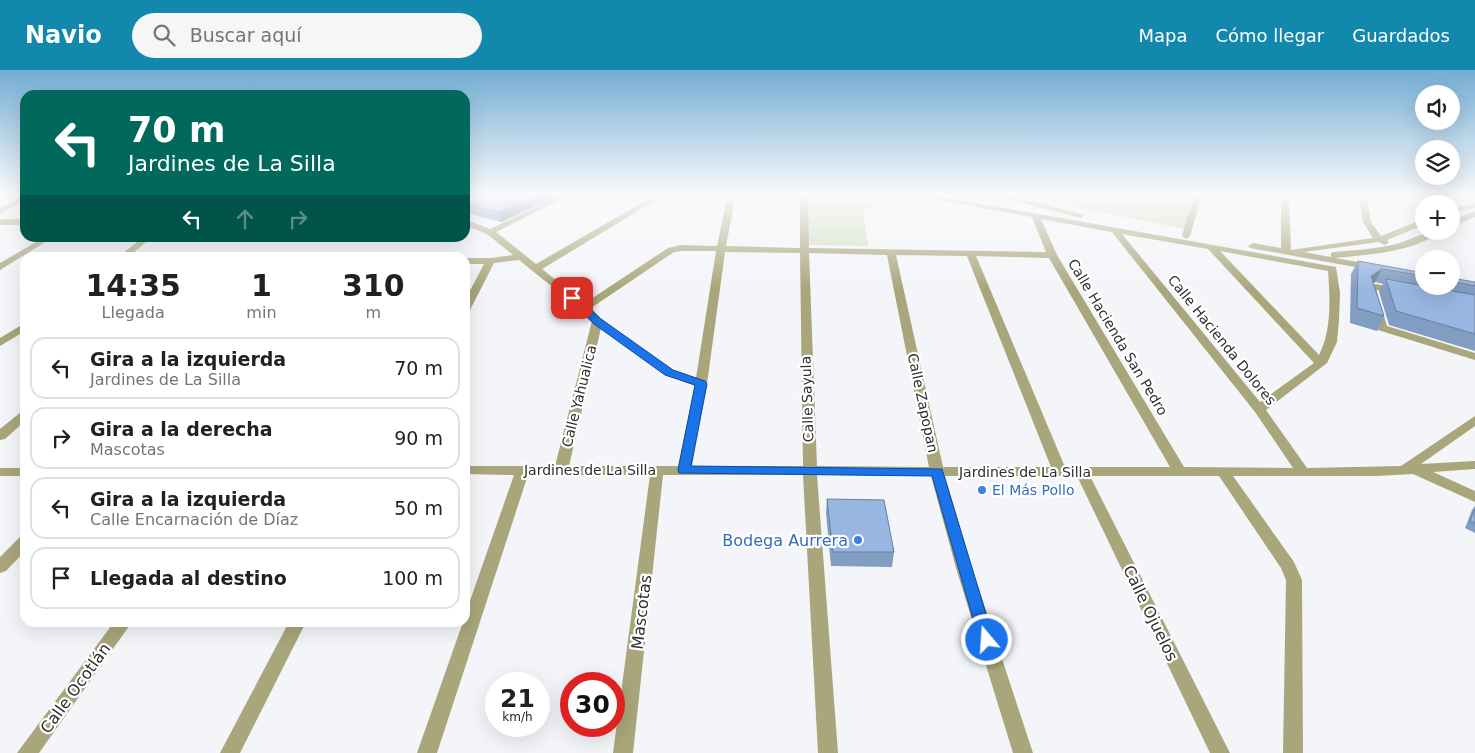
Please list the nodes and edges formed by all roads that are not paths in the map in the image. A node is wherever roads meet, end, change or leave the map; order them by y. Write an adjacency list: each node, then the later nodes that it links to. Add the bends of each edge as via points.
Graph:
1 (475, 226): 14 (street)
2 (502, 226): 14 (street)
3 (608, 226): 36 (street)
4 (726, 226): 21 (street)
5 (803, 226): 23 (street, Calle Sayula)
6 (1040, 226): 30 (street, Calle Hacienda San Pedro)
7 (1098, 226): 13 (street)
8 (1131, 226): 15 (street)
9 (1189, 226): 15 (street)
10 (1286, 226): 25 (street)
11 (1369, 226): 16 (street)
12 (1415, 228): 16 (street)
13 (1114, 229): 22 (street); 47 (street, Calle Hacienda Dolores)
14 (490, 232): 31 (street)
15 (1186, 236): 25 (street)
16 (1380, 240): 20 (street); 25 (street)
17 (1417, 240): 20 (street)
18 (41, 242): 26 (street)
19 (142, 242): 27 (street)
20 (1396, 247): 32 (street)
21 (721, 248): 23 (street); 40 (street, via 671,250); 46 (street)
22 (1212, 248): 45 (street); 45 (street, via 1333,269 1334,320 1331,342)
23 (803, 250): 24 (street); 56 (street, Calle Sayula)
24 (891, 251): 28 (street); 61 (street, Calle Zapopan)
25 (1286, 251): 32 (street)
26 (25, 252)
27 (129, 252)
28 (970, 254): 30 (street); 62 (street)
29 (20, 255): 35 (street)
30 (1052, 255): 64 (street, Calle Hacienda San Pedro)
31 (519, 257): 34 (street); 36 (street)
32 (1316, 257): 37 (street)
33 (470, 261): 34 (street)
34 (490, 261): 39 (street)
35 (0, 267)
36 (536, 268): 40 (street)
37 (1383, 268)
38 (1412, 294): 44 (street, via 1376,287 1371,289 1381,327)
39 (470, 300)
40 (585, 308): 41 (street)
41 (598, 322): 46 (street, via 669,372); 53 (street, Calle Yahualica)
42 (20, 330): 43 (street)
43 (0, 344)
44 (1475, 357)
45 (1321, 363): 47 (street)
46 (701, 384): 55 (street)
47 (1259, 409): 66 (street, Calle Hacienda Dolores)
48 (20, 419): 50 (street)
49 (1475, 420): 57 (street)
50 (0, 436)
51 (1475, 465): 57 (street, Jardines de La Silla)
52 (470, 470): 58 (street, Jardines de La Silla)
53 (561, 470): 54 (street, Jardines de La Silla); 58 (street, Jardines de La Silla)
54 (657, 470): 55 (street, Jardines de La Silla); 77 (street, Mascotas)
55 (684, 470): 56 (street, Jardines de La Silla)
56 (810, 470): 61 (street, Jardines de La Silla); 78 (street, Calle Sayula)
57 (1409, 470): 66 (street, Jardines de La Silla); 67 (street)
58 (522, 471): 70 (street)
59 (0, 472): 60 (street)
60 (20, 472)
61 (937, 472): 62 (street, Jardines de La Silla); 79 (street, Calle Zapopan)
62 (1060, 472): 63 (street, Jardines de La Silla)
63 (1082, 472): 64 (street, Jardines de La Silla); 80 (street, Calle Ojuelos)
64 (1180, 472): 65 (street, Jardines de La Silla)
65 (1223, 472): 66 (street, Jardines de La Silla); 81 (street, via 1288,566 1294,580)
66 (1304, 472)
67 (1475, 497)
68 (20, 547): 69 (street)
69 (0, 568)
70 (470, 625)
71 (120, 627): 74 (street, Calle Ocotlán)
72 (295, 627): 75 (street)
73 (469, 627): 76 (street)
74 (27, 753)
75 (230, 753)
76 (427, 753)
77 (623, 753)
78 (828, 753)
79 (1023, 753)
80 (1220, 753)
81 (1293, 753)

